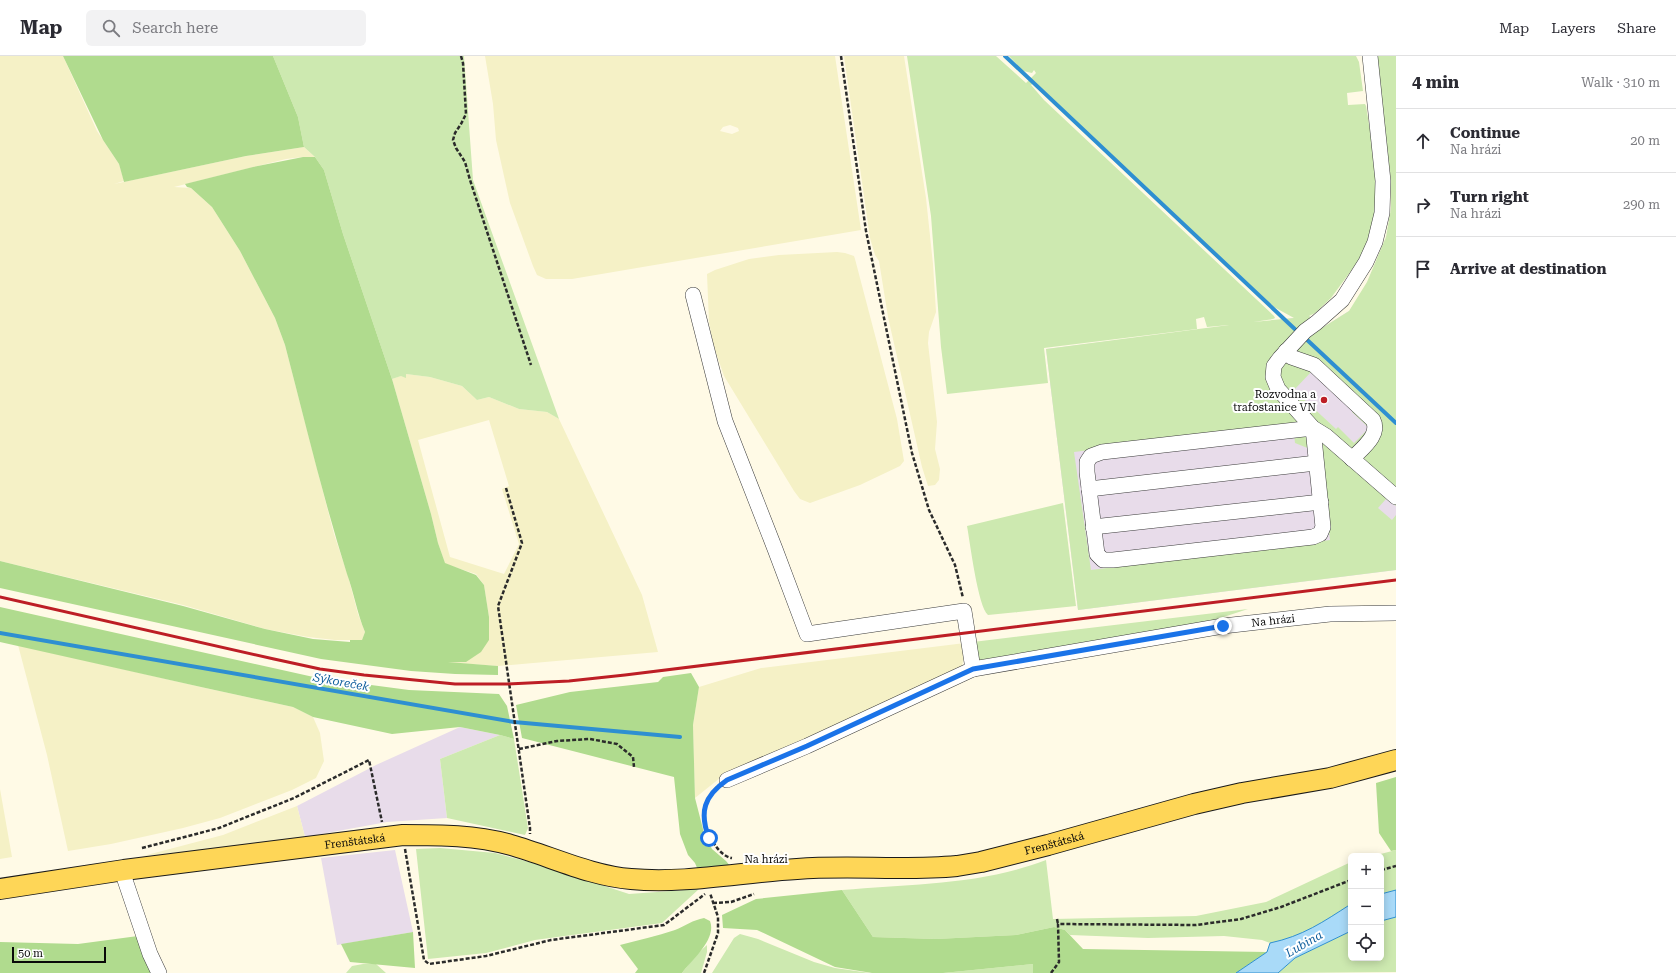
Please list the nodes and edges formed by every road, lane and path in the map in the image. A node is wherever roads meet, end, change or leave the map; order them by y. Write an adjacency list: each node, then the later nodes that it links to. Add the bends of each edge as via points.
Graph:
1 (461, 56): 6 (path, via 466,114 454,133 454,140 465,162)
2 (841, 56): 15 (path, via 866,231 912,453 929,510 955,565)
3 (1370, 56): 5 (street, via 1383,181 1383,209 1378,233 1366,262 1342,300)
4 (693, 295): 15 (street, via 725,421 807,634)
5 (1286, 351): 7 (street, via 1274,366 1273,380); 8 (street, via 1291,357 1314,365 1373,420 1373,436)
6 (531, 365)
7 (1313, 428): 8 (street); 9 (street); 11 (street, via 1102,452 1091,456 1087,462)
8 (1352, 459): 12 (street)
9 (1316, 463): 11 (street); 13 (street)
10 (506, 488): 18 (path, via 522,543 498,606)
11 (1089, 489): 14 (street)
12 (1396, 497)
13 (1320, 502): 14 (street); 14 (street, via 1324,527 1320,534 1313,537 1121,559 1103,560 1097,554)
14 (1093, 527)
15 (964, 610): 17 (street)
16 (1396, 613): 17 (street, Na hrázi, via 1330,614 1223,626)
17 (973, 669): 21 (street, Na hrázi)
18 (519, 749): 20 (path, via 557,741 590,739 617,744 633,757); 24 (path, via 530,828)
19 (1396, 760): 26 (main road, Frenštátská, via 1330,778 1194,804 981,862 943,867)
20 (634, 767)
21 (727, 780): 26 (path, Na hrázi, via 707,799 705,826 709,838 718,850)
22 (394, 836): 23 (path, via 369,760 294,798 219,828); 24 (main road, Frenštátská, via 443,835 485,838); 28 (main road, Frenštátská); 30 (path, via 424,960 429,964 486,956 551,940 664,925)
23 (142, 848)
24 (526, 849): 30 (main road, Frenštátská, via 618,877)
25 (1396, 866): 27 (path)
26 (736, 867): 30 (main road, Frenštátská)
27 (1384, 869)
28 (124, 870): 31 (main road, Frenštátská); 36 (street, via 150,954)
29 (1348, 881): 35 (path, via 1281,907 1241,919 1196,925)
30 (707, 884): 33 (path)
31 (0, 889)
32 (754, 894): 33 (path, via 731,902)
33 (713, 903): 37 (path, via 718,917 718,933)
34 (1057, 919): 35 (path)
35 (1058, 924): 38 (path, via 1059,962)
36 (159, 973)
37 (704, 973)
38 (1051, 973)

